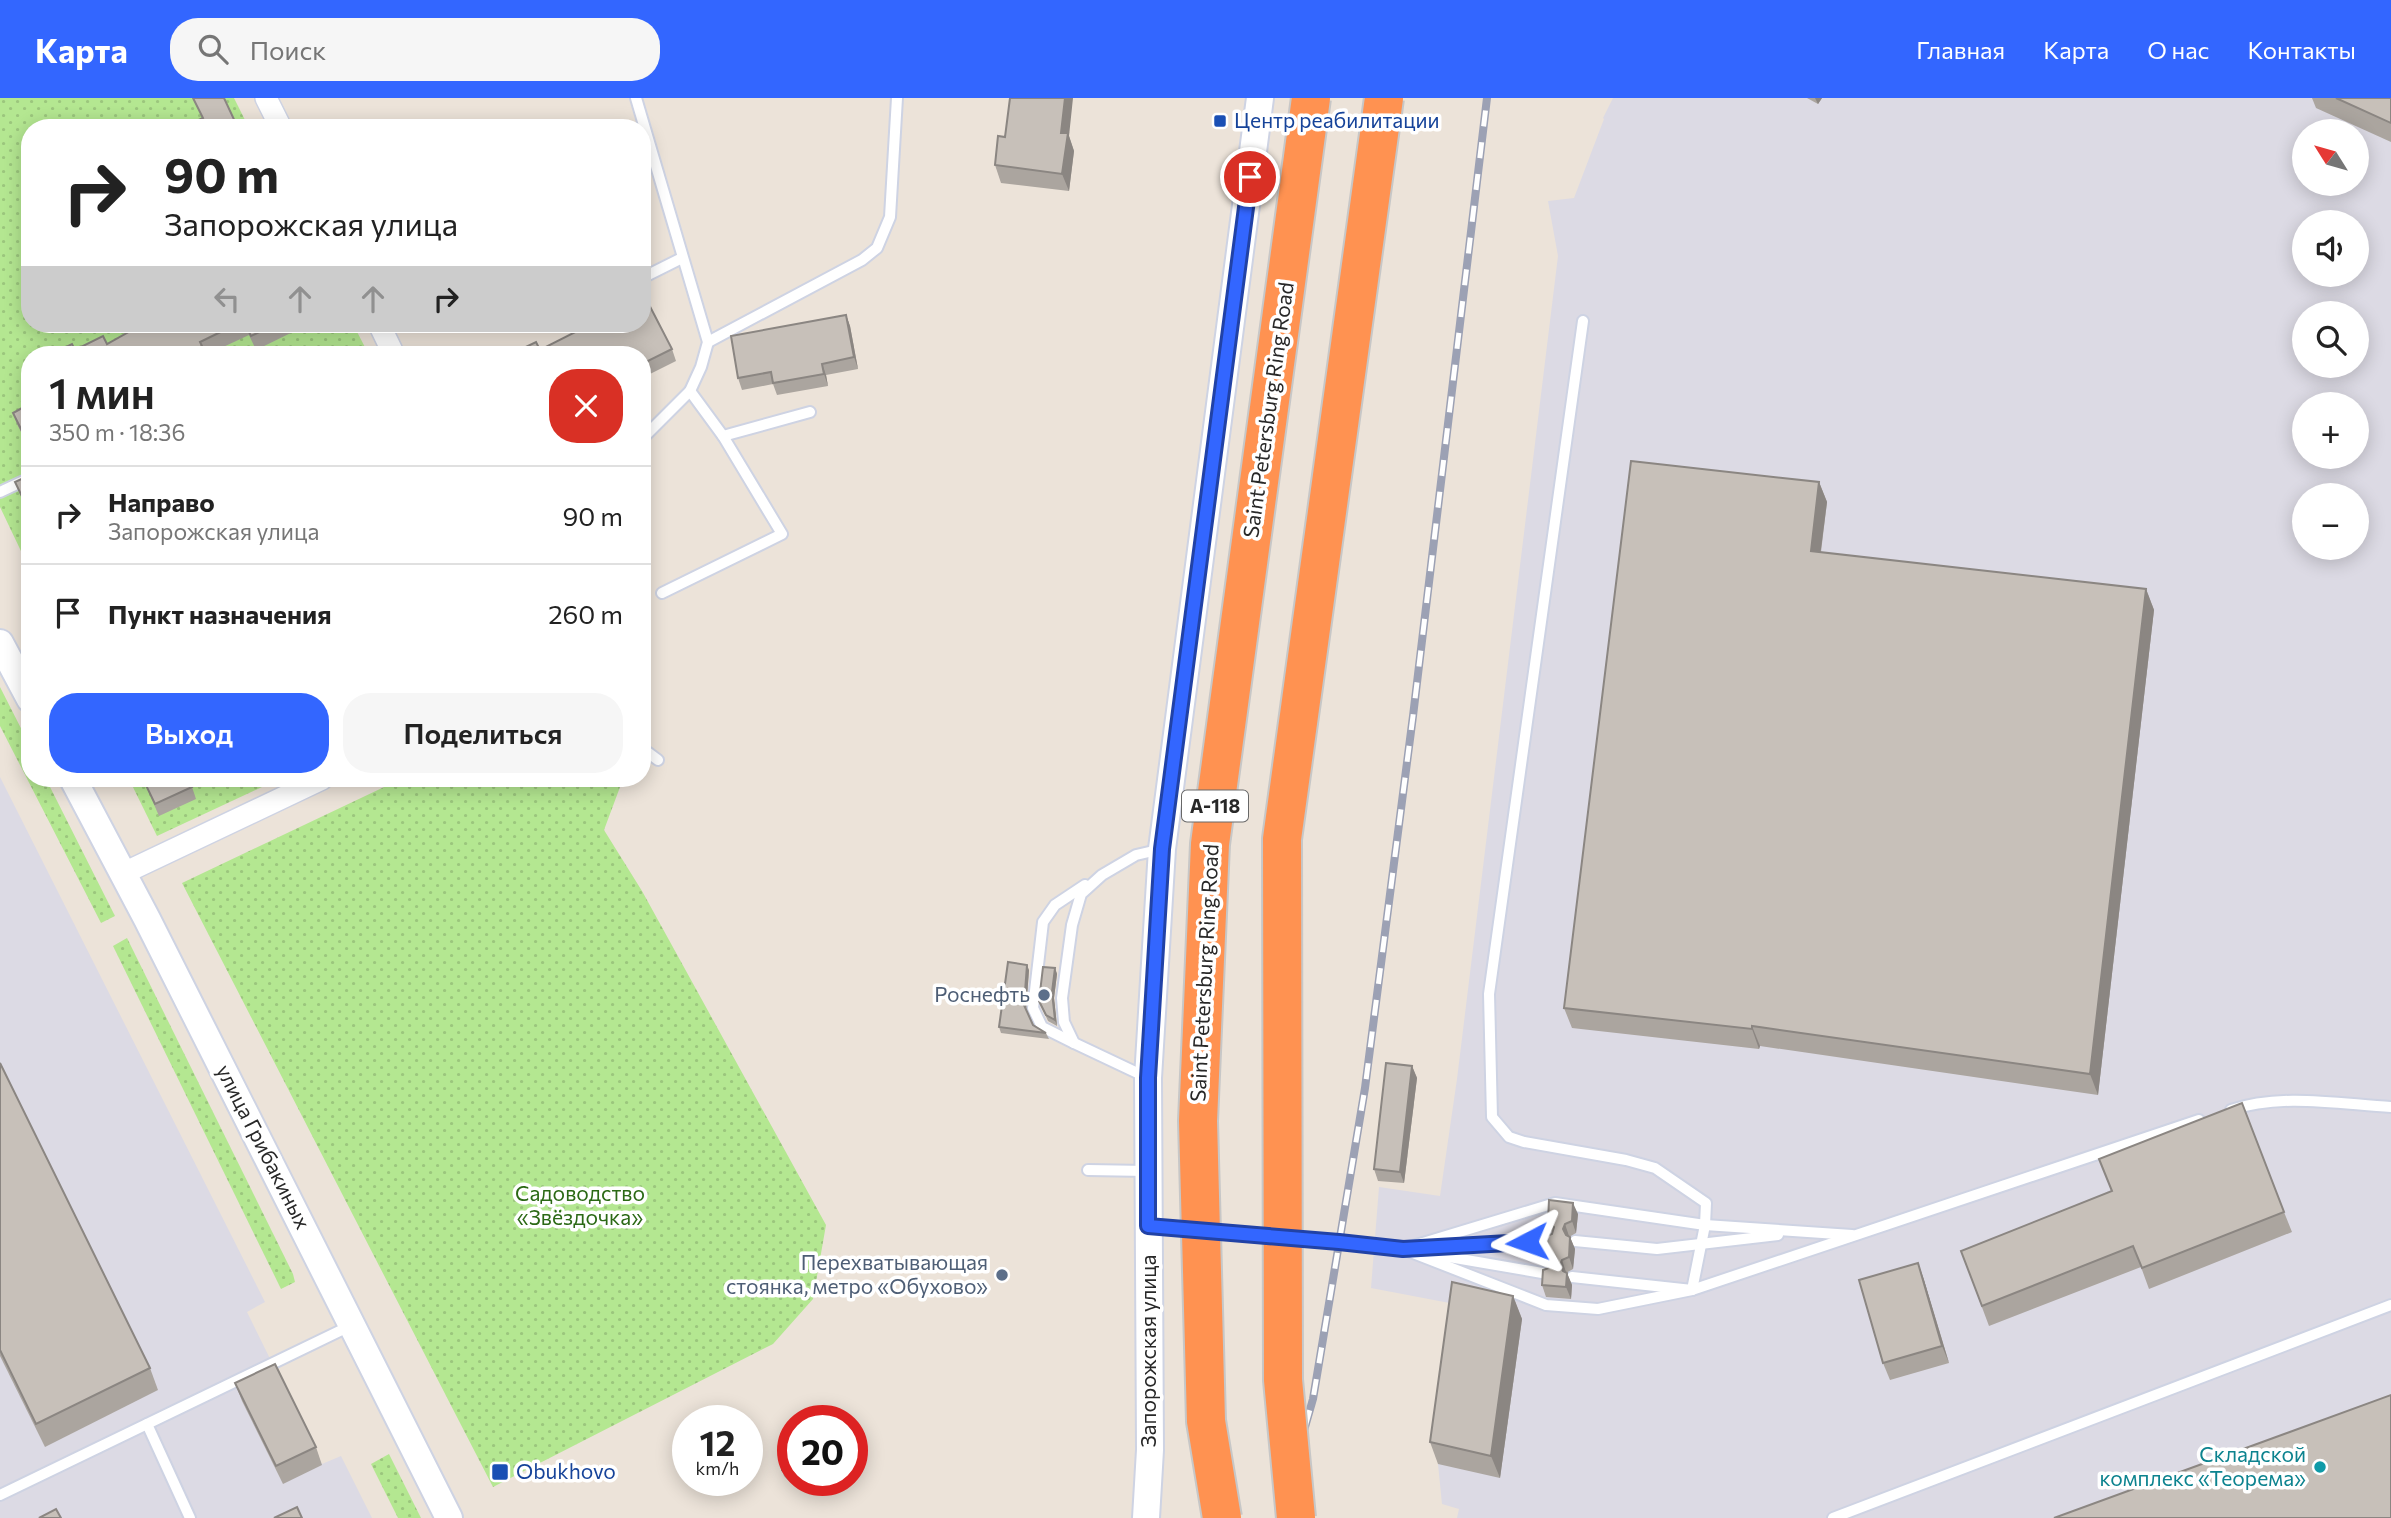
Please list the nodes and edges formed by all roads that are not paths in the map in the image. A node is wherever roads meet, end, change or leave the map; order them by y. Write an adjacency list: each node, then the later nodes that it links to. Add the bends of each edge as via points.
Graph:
1 (266, 98): 7 (street)
2 (636, 98): 8 (lane)
3 (897, 98): 13 (lane, via 891,217 877,248)
4 (1260, 98): 27 (street, Запорожская улица)
5 (1311, 98): 55 (highway, Saint Petersburg Ring Road / А-118, bridge, via 1210,844 1198,1121 1206,1422)
6 (1384, 98): 56 (highway, bridge, via 1282,839 1283,1380)
7 (276, 119)
8 (642, 119)
9 (651, 150): 10 (lane)
10 (682, 257): 11 (lane); 13 (lane)
11 (651, 273)
12 (1583, 321): 37 (lane, via 1489,994 1492,1117 1508,1137 1655,1168 1706,1203)
13 (708, 342): 14 (lane)
14 (690, 391): 16 (lane); 17 (lane)
15 (810, 411): 17 (lane)
16 (651, 430)
17 (723, 436): 20 (lane, via 782,534)
18 (21, 482): 19 (lane)
19 (0, 492)
20 (662, 593)
21 (0, 643): 22 (street)
22 (21, 682)
23 (651, 755): 24 (lane)
24 (658, 760)
25 (77, 787): 28 (street, улица Грибакиных)
26 (304, 787): 28 (street)
27 (1162, 849): 29 (lane, via 1136,855); 31 (street, Запорожская улица)
28 (124, 873): 49 (street, улица Грибакиных)
29 (1102, 875): 30 (lane, via 1081,894 1072,925 1062,998 1064,1022); 30 (lane, via 1055,905 1043,922 1032,1008 1042,1027)
30 (1074, 1043): 31 (lane)
31 (1148, 1078): 36 (street, Запорожская улица)
32 (2391, 1107): 33 (lane, via 2276,1101)
33 (2218, 1114)
34 (2206, 1118): 40 (lane)
35 (1088, 1170): 36 (lane)
36 (1147, 1171): 38 (street, Запорожская улица)
37 (1705, 1225): 39 (lane); 43 (lane); 44 (lane, via 1555,1203)
38 (1148, 1226): 44 (lane); 54 (street, Запорожская улица, via 1150,1450)
39 (1805, 1232): 40 (lane); 43 (lane)
40 (1858, 1236): 47 (lane)
41 (1551, 1240): 44 (lane)
42 (1575, 1241): 43 (lane, via 1657,1249)
43 (1701, 1244): 47 (lane)
44 (1403, 1249): 45 (lane); 47 (lane, via 1546,1305 1598,1309)
45 (1548, 1274)
46 (1572, 1277): 47 (lane)
47 (1692, 1290)
48 (2391, 1305): 57 (lane)
49 (352, 1324): 50 (lane); 53 (street, улица Грибакиных)
50 (147, 1424): 51 (lane); 52 (lane)
51 (0, 1495)
52 (190, 1518)
53 (449, 1518)
54 (1146, 1518)
55 (1222, 1518)
56 (1296, 1518)
57 (1833, 1518)

